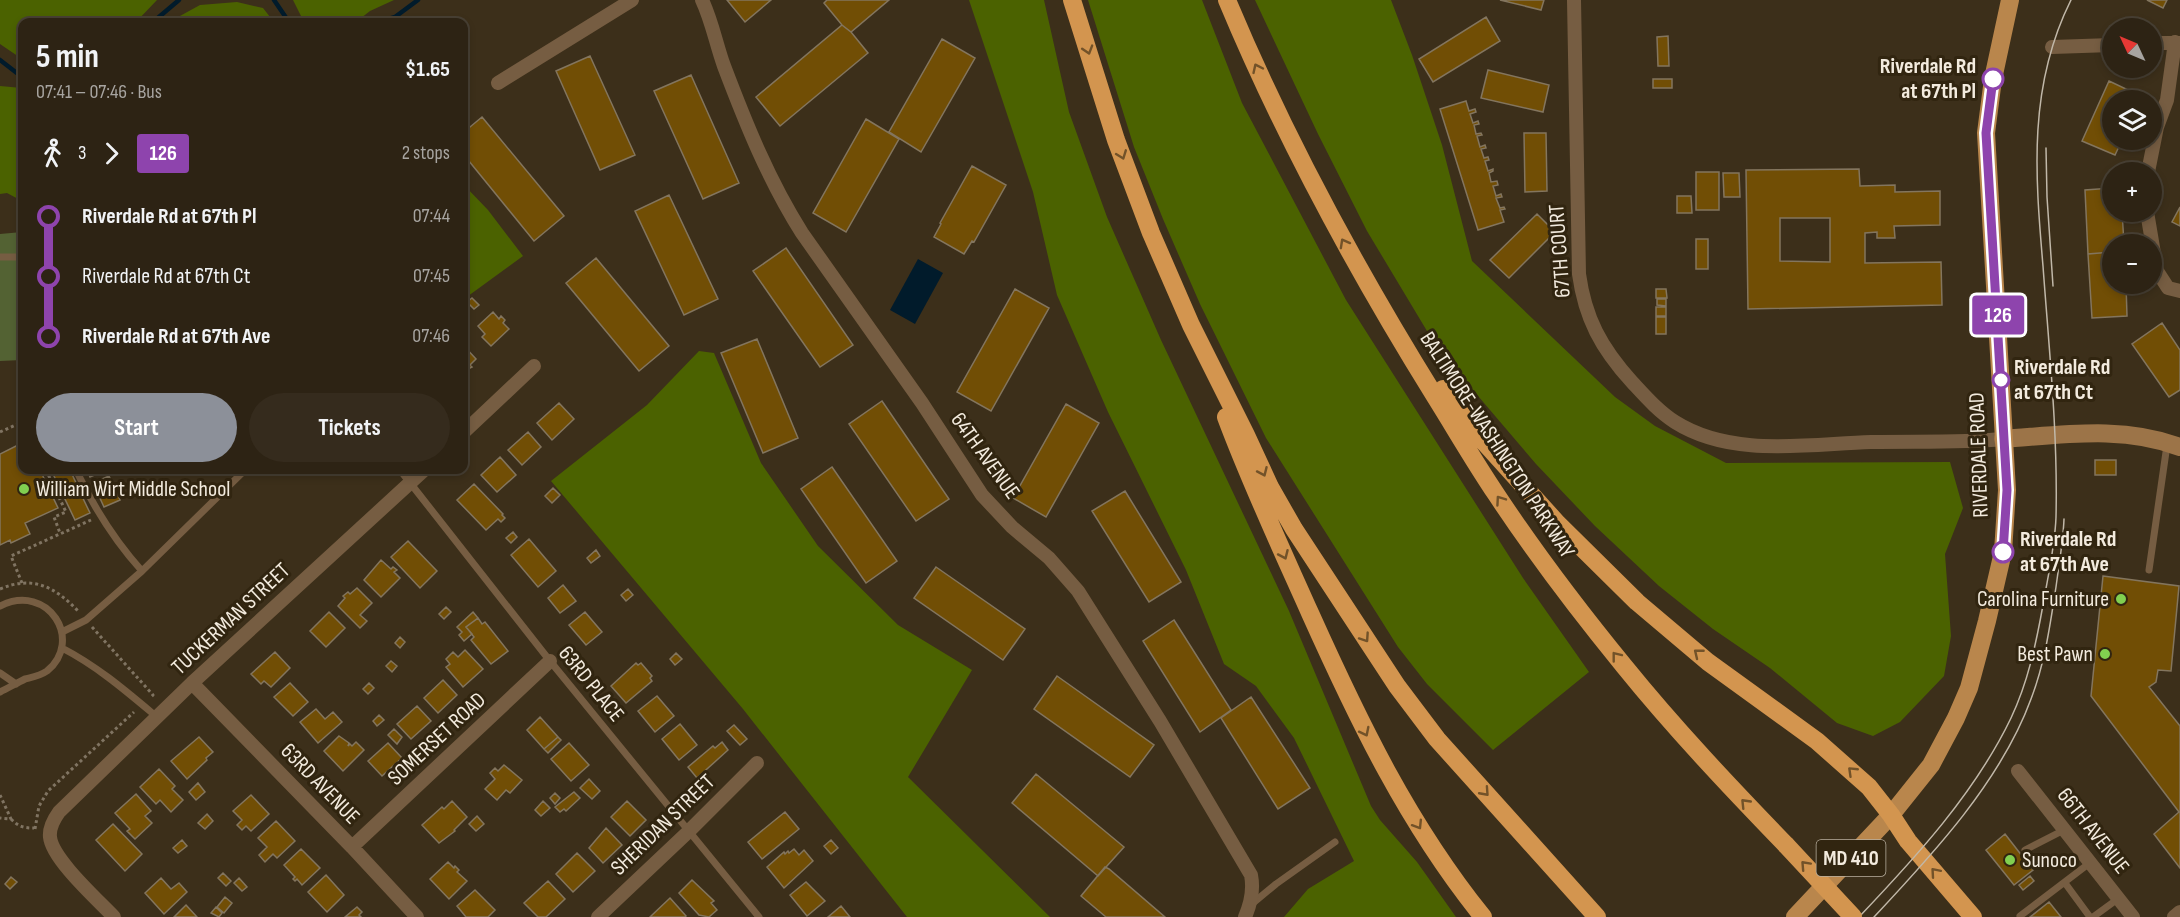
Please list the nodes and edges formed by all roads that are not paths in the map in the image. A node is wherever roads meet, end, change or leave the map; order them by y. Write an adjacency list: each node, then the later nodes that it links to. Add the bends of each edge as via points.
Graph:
1 (632, 0): 11 (street)
2 (702, 0): 50 (street, 64TH AVENUE, via 726,71 767,172 785,205 982,495 1078,591 1246,866 1253,886)
3 (1072, 0): 18 (highway, one-way to 18, via 1116,140)
4 (1227, 0): 17 (highway, BALTIMORE-WASHINGTON PARKWAY, one-way to 4, via 1291,141)
5 (1574, 0): 21 (street, 67TH COURT, via 1582,297 1605,349 1656,407 1695,432 1737,444)
6 (2010, 0): 21 (main road, RIVERDALE ROAD / MD 410, via 1986,133)
7 (2177, 42): 8 (street); 12 (street)
8 (2162, 43)
9 (2102, 45): 10 (street)
10 (2052, 47)
11 (498, 83)
12 (2150, 162)
13 (2149, 222): 16 (street, via 2157,271 2168,288)
14 (0, 257): 15 (lane)
15 (18, 257)
16 (2180, 291)
17 (1372, 294): 41 (highway, one-way to 17, via 1845,764 1700,655 1598,566 1475,432); 60 (highway, BALTIMORE-WASHINGTON PARKWAY, one-way to 17, bridge, via 1714,771 1624,666 1556,578 1495,493)
18 (1191, 325): 57 (highway, one-way to 57, via 1245,467 1364,730 1429,844); 58 (highway, one-way to 58, via 1276,498 1397,686 1437,739)
19 (534, 366): 20 (street)
20 (468, 428)
21 (2003, 439): 22 (street, via 2102,432 2130,434); 41 (main road, RIVERDALE ROAD / MD 410, via 2007,490 2003,552 1975,667 1956,718 1931,765)
22 (2174, 445): 28 (lane)
23 (78, 474): 29 (lane, via 100,516)
24 (241, 474): 29 (lane)
25 (403, 474): 27 (lane, 63RD PLACE)
26 (419, 474): 27 (street, TUCKERMAN STREET)
27 (410, 482): 33 (lane, 63RD PLACE); 35 (street, TUCKERMAN STREET)
28 (2149, 570)
29 (142, 571): 31 (lane, via 86,620)
30 (0, 606): 31 (lane, via 21,599 40,603 50,610)
31 (62, 632): 32 (lane)
32 (62, 648): 36 (lane, via 47,670); 38 (lane, via 102,672)
33 (550, 661): 43 (lane, 63RD PLACE); 45 (street, SOMERSET ROAD)
34 (0, 673): 36 (lane)
35 (192, 683): 38 (street, TUCKERMAN STREET); 45 (street, 63RD AVENUE)
36 (16, 684): 37 (lane)
37 (0, 692)
38 (157, 717): 53 (street, TUCKERMAN STREET, via 53,821 51,844 64,864)
39 (757, 763): 43 (street, SHERIDAN STREET)
40 (2019, 771): 42 (street, 66TH AVENUE)
41 (1891, 815): 59 (main road, RIVERDALE ROAD / MD 410); 61 (highway, one-way to 41, via 1908,841)
42 (2066, 830): 46 (lane); 47 (street, 66TH AVENUE)
43 (688, 832): 55 (street, SHERIDAN STREET); 56 (lane, 63RD PLACE)
44 (1335, 842): 50 (lane, via 1276,884)
45 (352, 847): 54 (street, 63RD AVENUE)
46 (2025, 850)
47 (2091, 862): 48 (lane); 49 (street, 66TH AVENUE)
48 (2065, 883): 52 (lane); 62 (lane)
49 (2119, 898): 62 (lane); 63 (street, 66TH AVENUE)
50 (1247, 912)
51 (2180, 912): 64 (street)
52 (2020, 916)
53 (114, 917)
54 (417, 917)
55 (597, 917)
56 (759, 917)
57 (1483, 917)
58 (1597, 917)
59 (1795, 917)
60 (1853, 917)
61 (1973, 917)
62 (2092, 917)
63 (2133, 917)
64 (2174, 917)

